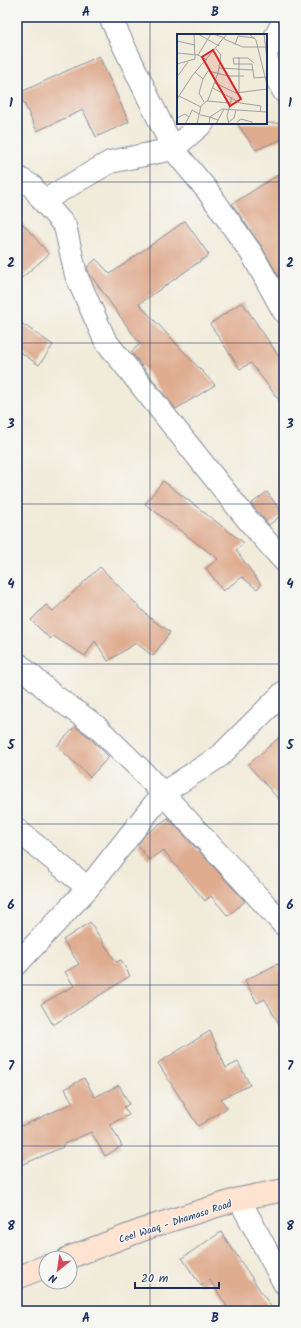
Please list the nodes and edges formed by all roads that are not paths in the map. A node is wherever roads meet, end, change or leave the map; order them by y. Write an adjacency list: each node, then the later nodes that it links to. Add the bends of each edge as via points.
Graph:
1 (110, 17): 7 (street)
2 (284, 20): 3 (street)
3 (267, 51)
4 (267, 61): 5 (street)
5 (284, 92)
6 (202, 124): 7 (street)
7 (173, 149): 9 (street, via 110,162); 10 (street, via 207,190 252,254)
8 (17, 177): 9 (street, via 32,186)
9 (43, 201): 11 (street, via 65,226 76,275 105,340 247,519)
10 (284, 312)
11 (284, 561)
12 (17, 663): 14 (street, via 53,695 96,726)
13 (284, 692): 14 (street, via 220,756)
14 (163, 793): 16 (street); 17 (street)
15 (17, 830): 16 (street)
16 (88, 888): 18 (street)
17 (284, 925)
18 (17, 964)
19 (284, 1190): 20 (main road, Ceel Waaq - Dhamaso Road)
20 (240, 1200): 21 (main road, Ceel Waaq - Dhamaso Road, via 153,1226); 24 (street)
21 (78, 1254)
22 (38, 1269): 23 (main road)
23 (17, 1278)
24 (284, 1284)

